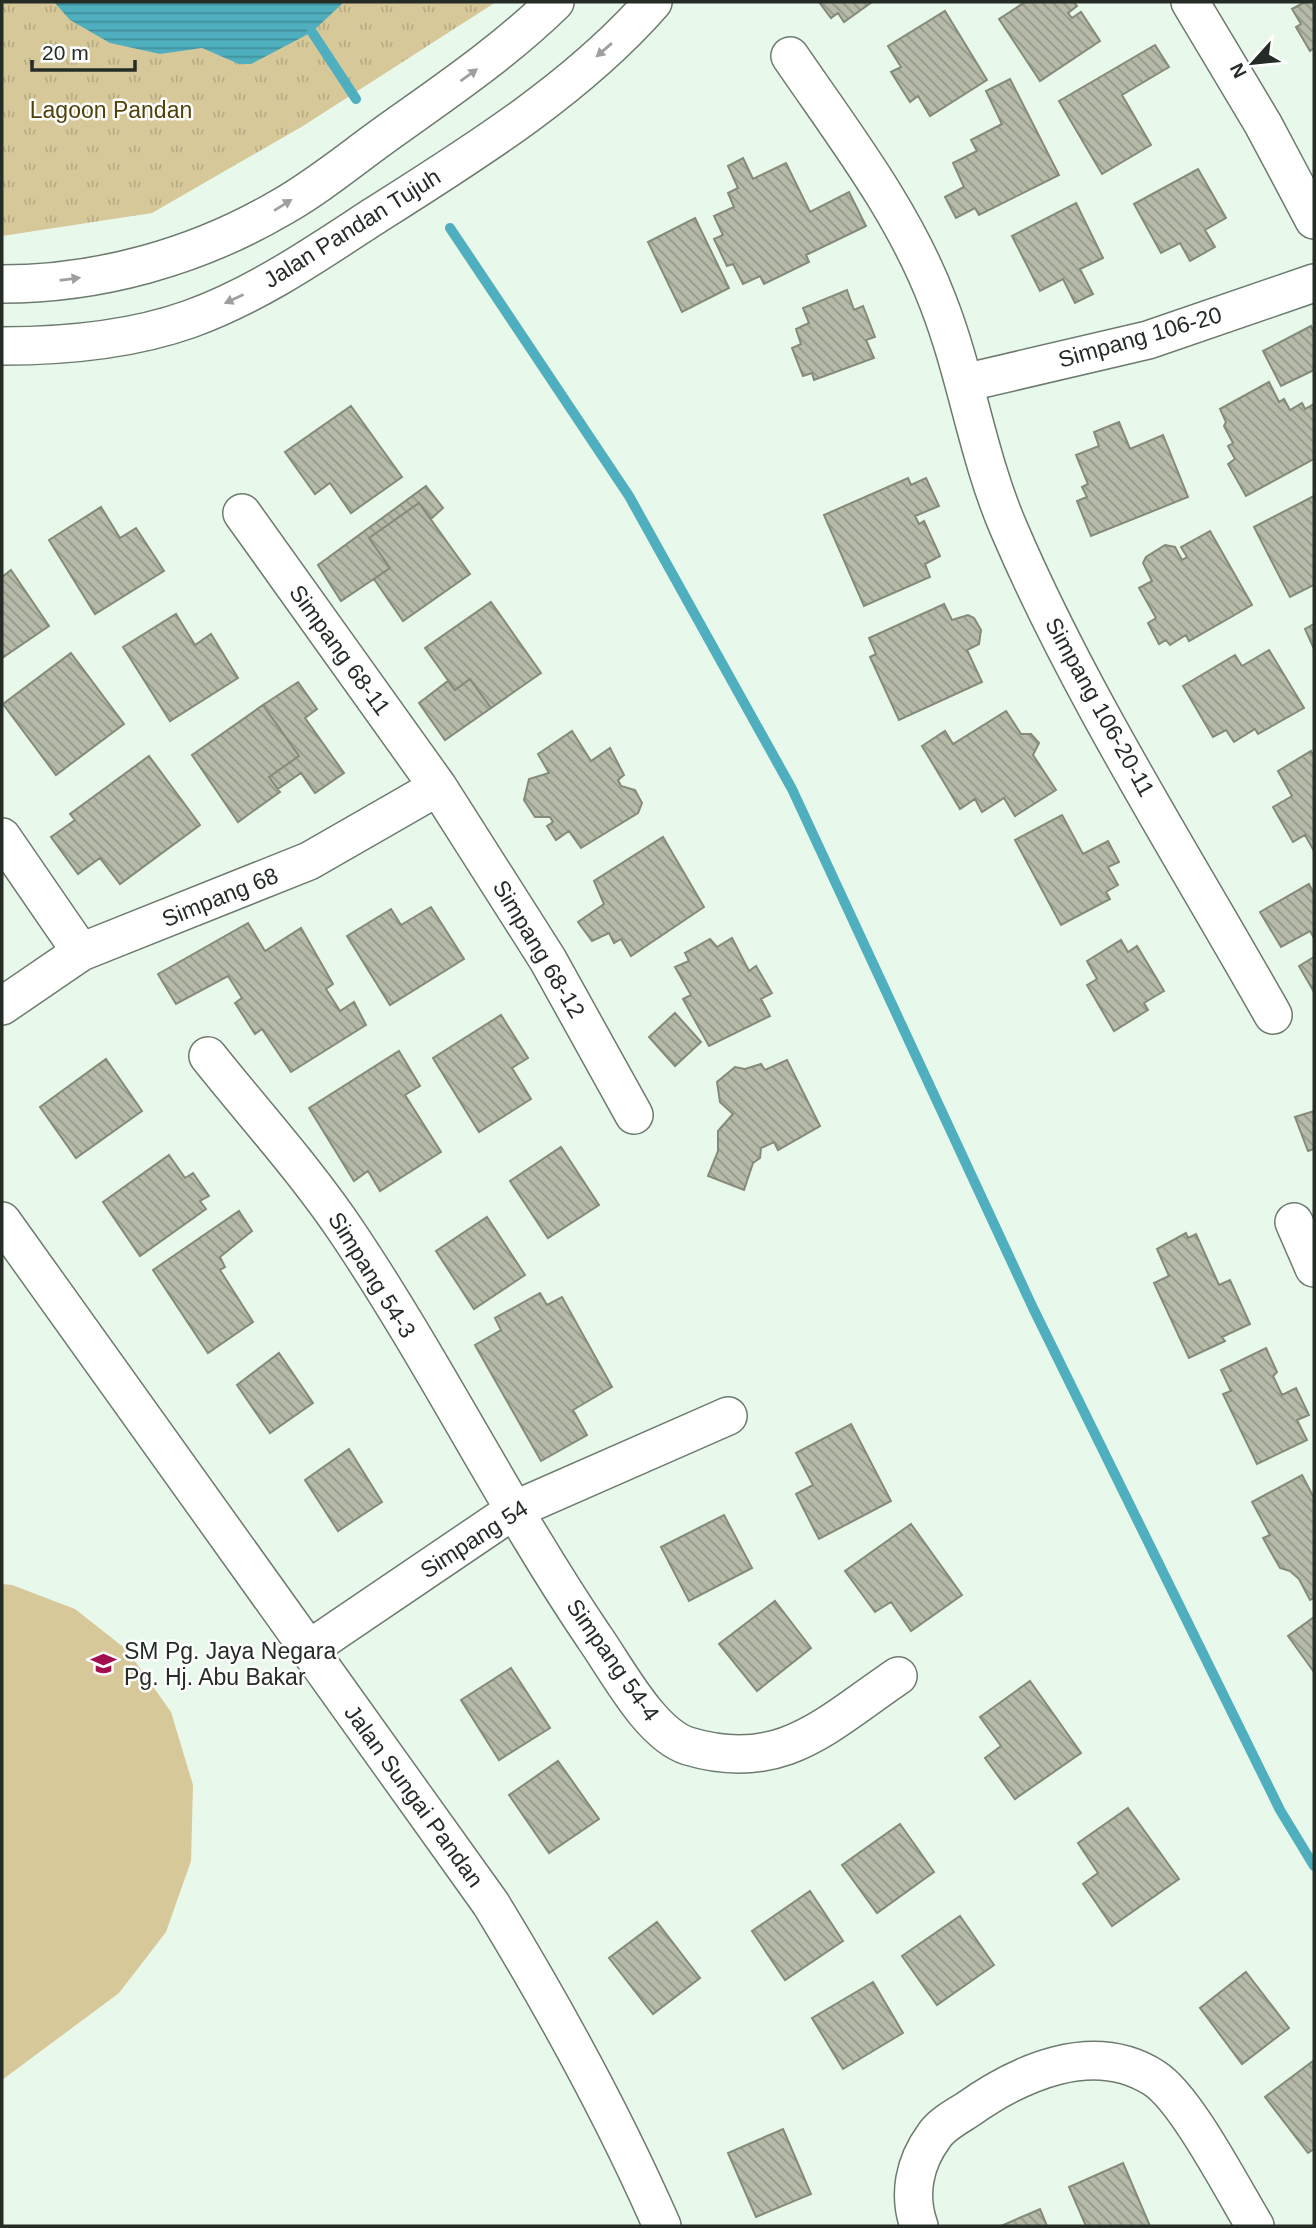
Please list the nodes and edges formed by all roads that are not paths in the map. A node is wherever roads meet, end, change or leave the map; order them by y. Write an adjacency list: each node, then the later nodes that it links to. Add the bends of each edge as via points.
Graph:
1 (555, 2): 7 (street, one-way to 1, via 117,272 196,248 250,224 282,207 477,69)
2 (653, 2): 8 (street, Jalan Pandan Tujuh, one-way to 8, via 615,41 544,100 285,274 190,319 139,333 96,341)
3 (1190, 2): 5 (street)
4 (790, 56): 9 (street, Simpang 106-20-11, via 890,201 938,301)
5 (1314, 220)
6 (1314, 283): 9 (street, Simpang 106-20, via 1148,340)
7 (2, 284)
8 (2, 346)
9 (964, 383): 15 (street, Simpang 106-20-11, via 985,470 1035,586 1083,680)
10 (242, 513): 11 (street, Simpang 68-11)
11 (438, 787): 13 (street, Simpang 68, via 309,861); 17 (street, Simpang 68-12, via 548,960)
12 (2, 837): 13 (street)
13 (81, 952): 14 (street, Simpang 68)
14 (2, 1006)
15 (1273, 1015)
16 (208, 1056): 22 (street, Simpang 54-3, via 348,1233)
17 (634, 1115)
18 (2, 1221): 23 (street, Jalan Sungai Pandan)
19 (1294, 1222): 20 (street)
20 (1314, 1268)
21 (728, 1416): 22 (street, Simpang 54)
22 (514, 1510): 23 (street, Simpang 54); 24 (street, Simpang 54-4, via 642,1706 660,1728 685,1745 742,1755 769,1754 797,1745)
23 (309, 1649): 25 (street, Jalan Sungai Pandan, via 491,1904 550,2000 596,2084)
24 (898, 1676)
25 (662, 2226)
26 (919, 2226): 27 (street, via 912,2198 915,2175 935,2134 1016,2080 1085,2060 1133,2068 1155,2078 1171,2093)
27 (1255, 2226)

